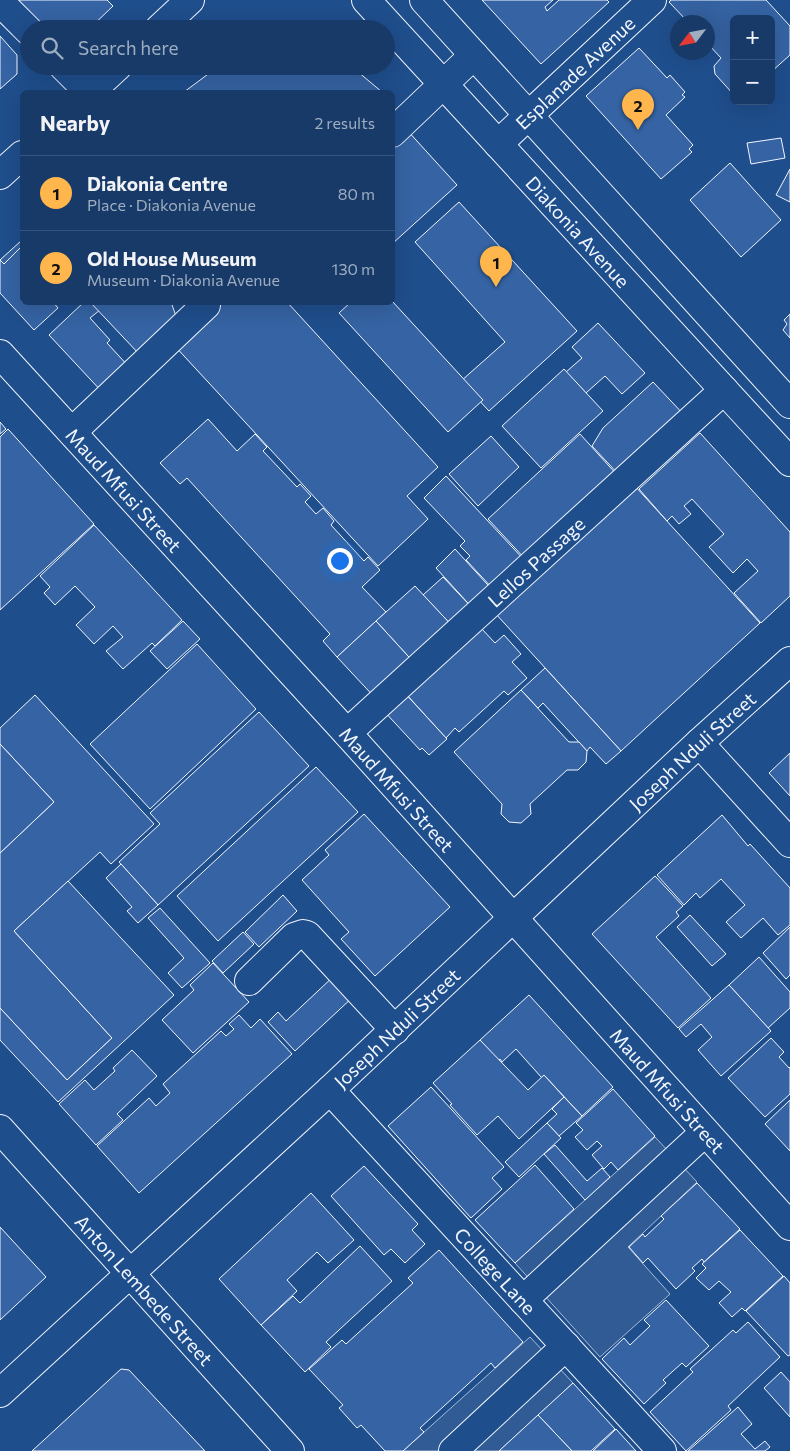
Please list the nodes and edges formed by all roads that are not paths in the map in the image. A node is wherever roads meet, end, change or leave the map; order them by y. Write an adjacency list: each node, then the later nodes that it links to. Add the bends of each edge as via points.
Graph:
1 (190, 0): 6 (street)
2 (366, 0): 7 (street, Diakonia Avenue)
3 (424, 0): 10 (street)
4 (652, 0): 16 (street, Esplanade Avenue)
5 (0, 2): 8 (street)
6 (169, 20)
7 (384, 20)
8 (20, 22)
9 (395, 32): 13 (street, Diakonia Avenue)
10 (474, 56): 13 (street); 16 (street)
11 (73, 75): 14 (street)
12 (108, 75): 15 (street)
13 (443, 84): 17 (street); 18 (street, Diakonia Avenue)
14 (88, 90)
15 (92, 90)
16 (528, 115): 18 (street, Esplanade Avenue); 22 (street)
17 (395, 130)
18 (498, 144): 24 (street, Diakonia Avenue)
19 (20, 157): 20 (street)
20 (0, 175)
21 (206, 305): 27 (street)
22 (721, 328): 24 (street); 26 (street)
23 (0, 354): 27 (street, Maud Mfusi Street)
24 (692, 355): 25 (street, Diakonia Avenue)
25 (724, 390): 28 (street, Diakonia Avenue); 30 (street, Lellos Passage)
26 (790, 404)
27 (72, 432): 30 (street, Maud Mfusi Street)
28 (790, 462)
29 (790, 661): 31 (street, Joseph Nduli Street)
30 (347, 733): 33 (street, Maud Mfusi Street)
31 (699, 743): 32 (street); 33 (street, Joseph Nduli Street)
32 (790, 843)
33 (513, 919): 35 (street, Joseph Nduli Street); 38 (street, Maud Mfusi Street)
34 (249, 981): 35 (street, via 294,937 307,935)
35 (395, 1030): 36 (street, Joseph Nduli Street)
36 (330, 1090): 40 (street, Joseph Nduli Street); 41 (street, College Lane)
37 (0, 1129): 40 (street, Anton Lembede Street)
38 (705, 1132): 39 (street, Maud Mfusi Street); 41 (street)
39 (790, 1226)
40 (130, 1274): 43 (street, Joseph Nduli Street); 44 (street, Anton Lembede Street)
41 (523, 1300): 42 (street, College Lane)
42 (566, 1346): 45 (street); 46 (street, College Lane)
43 (0, 1393)
44 (290, 1451)
45 (452, 1451)
46 (662, 1451)

